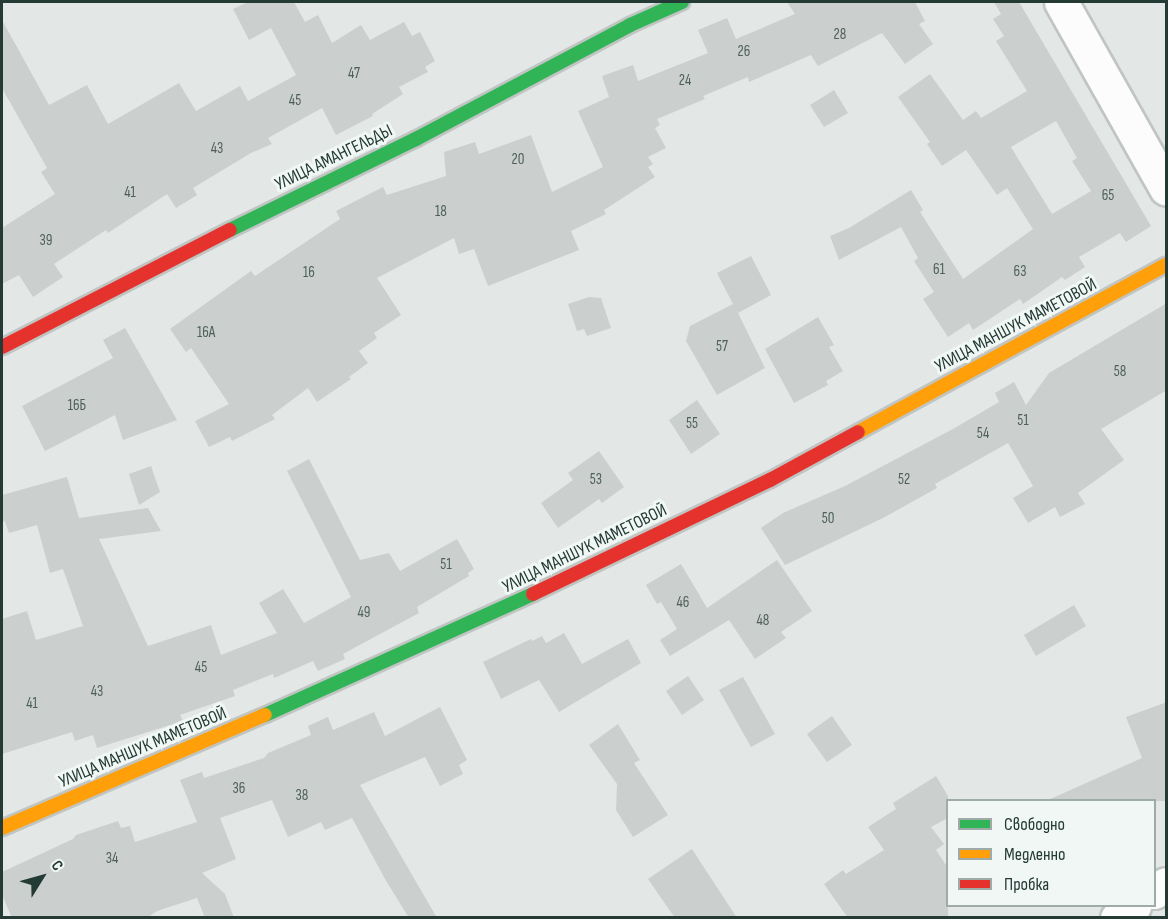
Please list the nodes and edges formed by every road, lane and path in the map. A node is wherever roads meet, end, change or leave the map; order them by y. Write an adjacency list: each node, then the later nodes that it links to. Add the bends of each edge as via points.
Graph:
1 (682, 2): 5 (street, УЛИЦА АМАНГЕЛЬДЫ, via 630,25 416,139)
2 (1061, 2): 3 (street)
3 (1167, 188)
4 (1167, 265): 6 (street, УЛИЦА МАНШУК МАМЕТОВОЙ, via 770,480 483,618)
5 (2, 347)
6 (2, 828)
7 (1132, 907): 8 (street)
8 (1116, 918)

